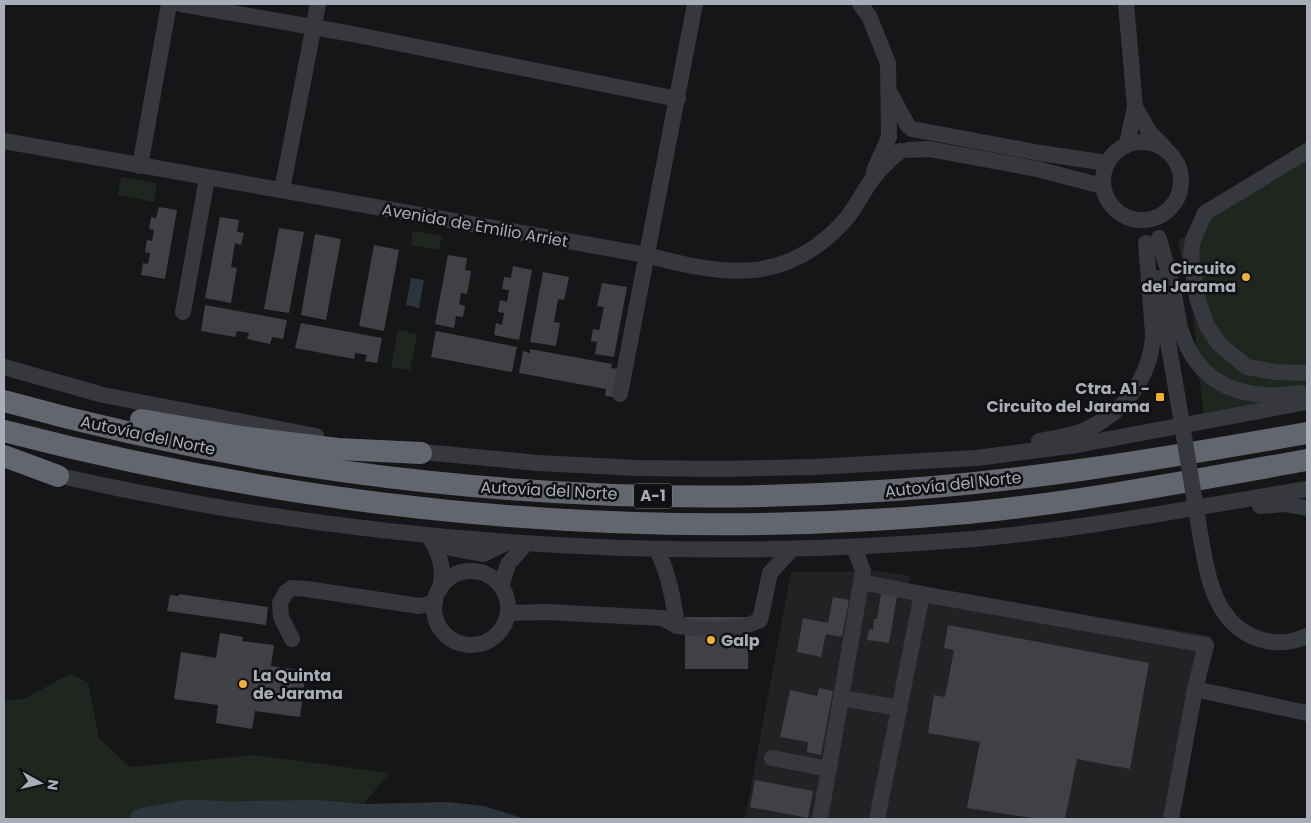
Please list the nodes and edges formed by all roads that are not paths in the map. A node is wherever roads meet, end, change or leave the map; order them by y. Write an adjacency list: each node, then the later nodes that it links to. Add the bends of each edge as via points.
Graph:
1 (169, 4): 19 (street)
2 (181, 4): 7 (street)
3 (318, 4): 7 (street)
4 (695, 4): 9 (street)
5 (860, 4): 8 (street, via 869,16 888,63)
6 (1126, 4): 10 (street)
7 (314, 28): 9 (street); 23 (street)
8 (889, 91): 11 (street); 12 (street)
9 (678, 99): 27 (street)
10 (1135, 107): 14 (street); 15 (street, via 1150,133)
11 (910, 128): 12 (street, via 896,126); 16 (street, via 915,141); 18 (street)
12 (889, 137): 16 (street, via 892,145); 21 (street)
13 (4, 141): 19 (street, Avenida de Emilio Arriet)
14 (1127, 144): 15 (street, via 1153,143); 18 (street)
15 (1165, 149): 24 (street, via 1178,165 1181,186 1178,197)
16 (904, 150): 21 (street, Avenida de Emilio Arriet, via 885,163); 22 (street, via 938,151 1037,169)
17 (1307, 151): 30 (street, via 1205,213 1193,240 1191,254 1198,298 1207,326 1219,344 1247,367)
18 (1107, 163): 22 (street)
19 (140, 166): 20 (street, Avenida de Emilio Arriet)
20 (207, 178): 23 (street, Avenida de Emilio Arriet); 28 (street)
21 (870, 182): 27 (street, Avenida de Emilio Arriet, via 847,218 826,239 799,258 769,270 686,266)
22 (1102, 186): 25 (street, via 1114,210)
23 (282, 190): 27 (street, Avenida de Emilio Arriet)
24 (1163, 214): 25 (street, via 1152,220); 26 (street)
25 (1139, 221): 26 (street)
26 (1152, 240): 32 (street, via 1189,351 1207,375 1245,394 1272,397); 41 (street, via 1152,349 1147,369 1128,399 1106,418 1084,430 994,449); 58 (street, bridge, via 1207,574 1215,598 1225,616 1250,636 1280,642)
27 (646, 255): 33 (street)
28 (183, 312)
29 (4, 367): 38 (street, via 102,395)
30 (1307, 373)
31 (4, 387): 38 (highway, via 139,420 241,437 338,449)
32 (1307, 392)
33 (620, 394)
34 (4, 401): 37 (highway, Autovía del Norte / A-1, via 160,439 258,458 399,478 542,492 657,496 861,492 946,485 1085,470)
35 (1307, 402): 41 (street, via 1077,445 976,458)
36 (4, 431): 40 (highway, Autovía del Norte / A-1, via 121,460 325,498 448,512 640,524 809,522 968,512 1122,493)
37 (1307, 432)
38 (420, 453): 41 (street, via 538,463 721,470)
39 (4, 456): 43 (highway)
40 (1307, 460)
41 (906, 462)
42 (4, 463): 43 (street)
43 (58, 476): 47 (street, via 240,511)
44 (1307, 489): 46 (street)
45 (1307, 508): 46 (street, via 1285,504 1111,529)
46 (1069, 527): 49 (street, via 976,539)
47 (431, 541): 48 (street); 55 (street, via 442,562)
48 (525, 545): 51 (street); 53 (street, via 508,564)
49 (854, 547): 50 (street); 52 (street, via 863,571)
50 (792, 549): 51 (street); 57 (street, via 770,573 760,620 732,630)
51 (657, 550): 57 (street, via 672,588)
52 (861, 582): 54 (street); 61 (street)
53 (501, 586): 55 (street, via 490,576 476,571 462,572 449,578); 56 (street, via 507,599)
54 (922, 594): 60 (street, via 1206,645); 62 (street)
55 (438, 596): 56 (street, via 434,618 452,640 466,645 494,638); 59 (street, via 419,606 292,588 280,602 281,617)
56 (508, 613): 57 (street, via 662,618)
57 (677, 626)
58 (1307, 636)
59 (292, 638)
60 (1195, 689): 63 (street); 68 (street)
61 (841, 698): 62 (street); 65 (street)
62 (900, 708): 67 (street)
63 (1307, 713)
64 (772, 758): 65 (street)
65 (829, 769): 66 (street)
66 (820, 819)
67 (878, 819)
68 (1171, 819)

